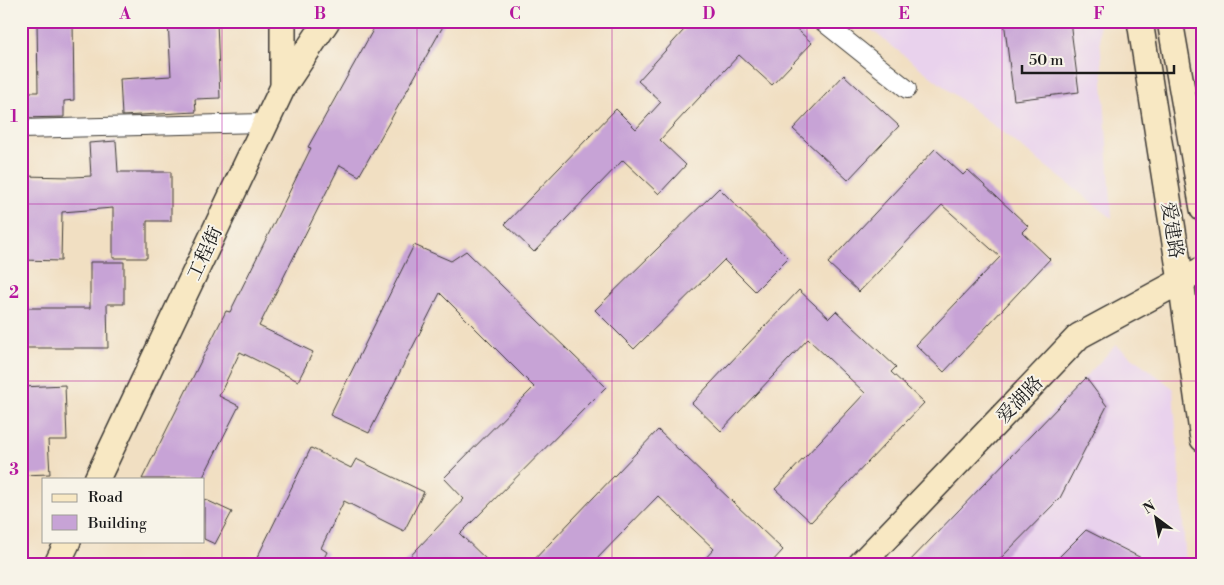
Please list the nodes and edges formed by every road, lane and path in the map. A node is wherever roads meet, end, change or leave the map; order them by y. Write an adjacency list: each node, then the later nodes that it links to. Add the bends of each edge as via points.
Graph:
1 (283, 21): 6 (street, 工程街)
2 (327, 21): 6 (street)
3 (822, 21): 7 (street)
4 (1140, 21): 12 (street, 爱建路)
5 (1170, 21): 10 (street, 爱建路)
6 (283, 87): 8 (street, 工程街)
7 (907, 90)
8 (266, 123): 9 (street); 14 (street, 工程街)
9 (21, 129)
10 (1203, 208)
11 (1203, 269): 12 (street, 爱湖路)
12 (1181, 281): 13 (street, 爱建路); 17 (street, 爱湖路, via 1079,336)
13 (1203, 439)
14 (97, 478)
15 (68, 542): 16 (street)
16 (57, 564)
17 (861, 564)

